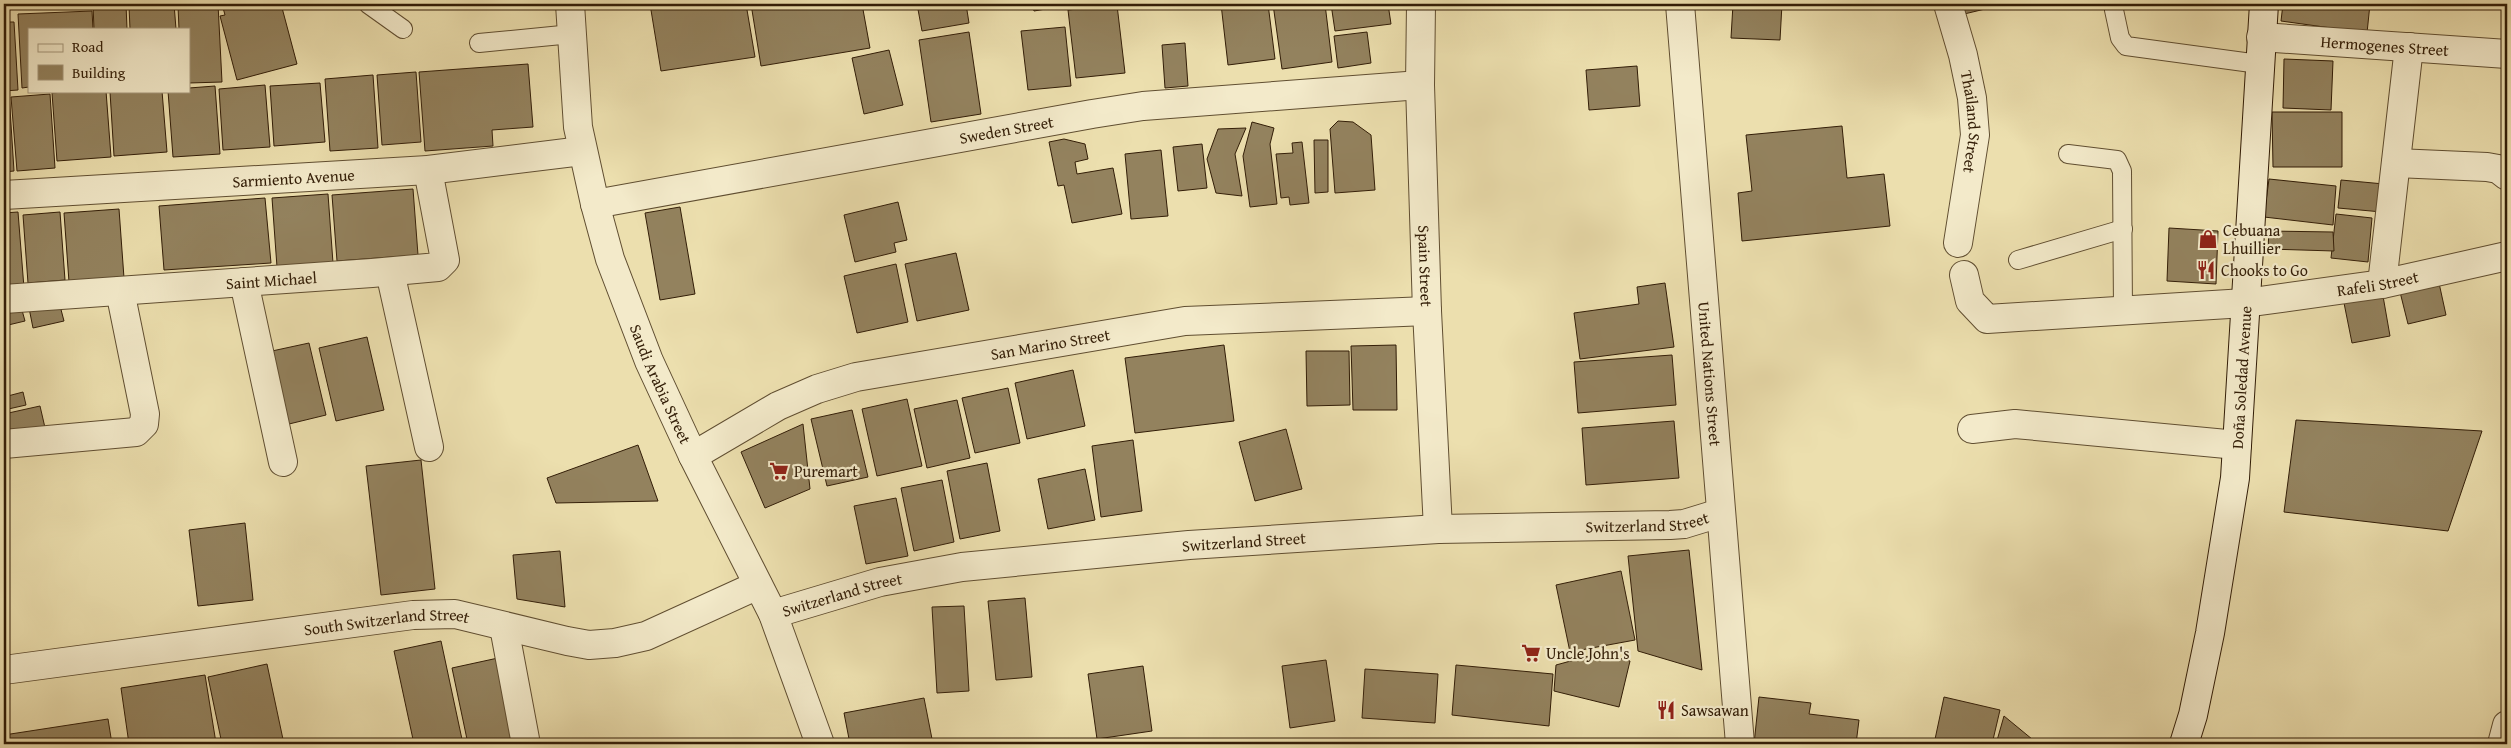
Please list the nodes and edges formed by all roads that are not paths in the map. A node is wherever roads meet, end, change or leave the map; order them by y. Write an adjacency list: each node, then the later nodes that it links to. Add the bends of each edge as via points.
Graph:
1 (368, 4): 8 (lane)
2 (570, 4): 9 (street, Saudi Arabia Street)
3 (1421, 4): 15 (street, Spain Street)
4 (1680, 4): 42 (street, United Nations Street)
5 (1948, 4): 24 (street, Thailand Street, via 1972,98 1975,135)
6 (2264, 4): 10 (street, Doña Soledad Avenue)
7 (2114, 10): 14 (lane, via 2120,38 2126,46)
8 (403, 29)
9 (572, 34): 11 (lane); 16 (street, Saudi Arabia Street, via 575,103)
10 (2261, 36): 12 (street, Hermogenes Street); 14 (street, Doña Soledad Avenue)
11 (479, 43)
12 (2409, 47): 13 (street, Hermogenes Street); 18 (street)
13 (2507, 54)
14 (2259, 64): 33 (street, Doña Soledad Avenue)
15 (1420, 85): 22 (street, Sweden Street, via 1118,110 1046,120); 35 (street, Spain Street)
16 (582, 151): 19 (street, Sarmiento Avenue); 22 (street, Saudi Arabia Street)
17 (2068, 154): 23 (lane, via 2117,160 2122,171)
18 (2396, 163): 20 (street, via 2487,166); 30 (street)
19 (428, 170): 21 (street, Sarmiento Avenue); 27 (street, Saint Michael, via 445,260 438,267)
20 (2507, 176)
21 (4, 195)
22 (595, 204): 40 (street, Saudi Arabia Street, via 627,307)
23 (2123, 229): 26 (lane); 34 (lane)
24 (1958, 243)
25 (2507, 256): 30 (street, Rafeli Street)
26 (2018, 260)
27 (390, 272): 29 (street, Saint Michael); 39 (street)
28 (1964, 275): 34 (street, Rafeli Street, via 1970,301 1987,319)
29 (244, 282): 31 (street, Saint Michael); 41 (street)
30 (2382, 284): 33 (street, Rafeli Street)
31 (120, 291): 32 (street, Saint Michael); 37 (street, via 145,414 144,424 136,432)
32 (4, 299)
33 (2245, 303): 34 (street, Rafeli Street); 38 (street, Doña Soledad Avenue)
34 (2123, 310)
35 (1427, 311): 40 (street, San Marino Street, via 1184,321 856,377 778,406); 43 (street, Spain Street)
36 (1972, 429): 38 (street, via 2015,424)
37 (4, 444)
38 (2237, 445): 52 (street, Doña Soledad Avenue, via 2235,478 2210,632)
39 (430, 447)
40 (692, 456): 44 (street, Saudi Arabia Street)
41 (283, 462)
42 (1720, 513): 43 (street, Switzerland Street, via 1670,525); 51 (street, United Nations Street)
43 (1438, 529): 45 (street, Switzerland Street, via 1189,545 962,567 880,582)
44 (758, 585): 45 (street, Saudi Arabia Street); 46 (street, South Switzerland Street, via 646,636 615,643 590,645)
45 (773, 614): 50 (street, Saudi Arabia Street)
46 (504, 627): 47 (street, South Switzerland Street, via 455,614 413,615); 49 (street)
47 (4, 670)
48 (2507, 725): 53 (street)
49 (525, 738)
50 (820, 744)
51 (1740, 744)
52 (2184, 744)
53 (2502, 744)

